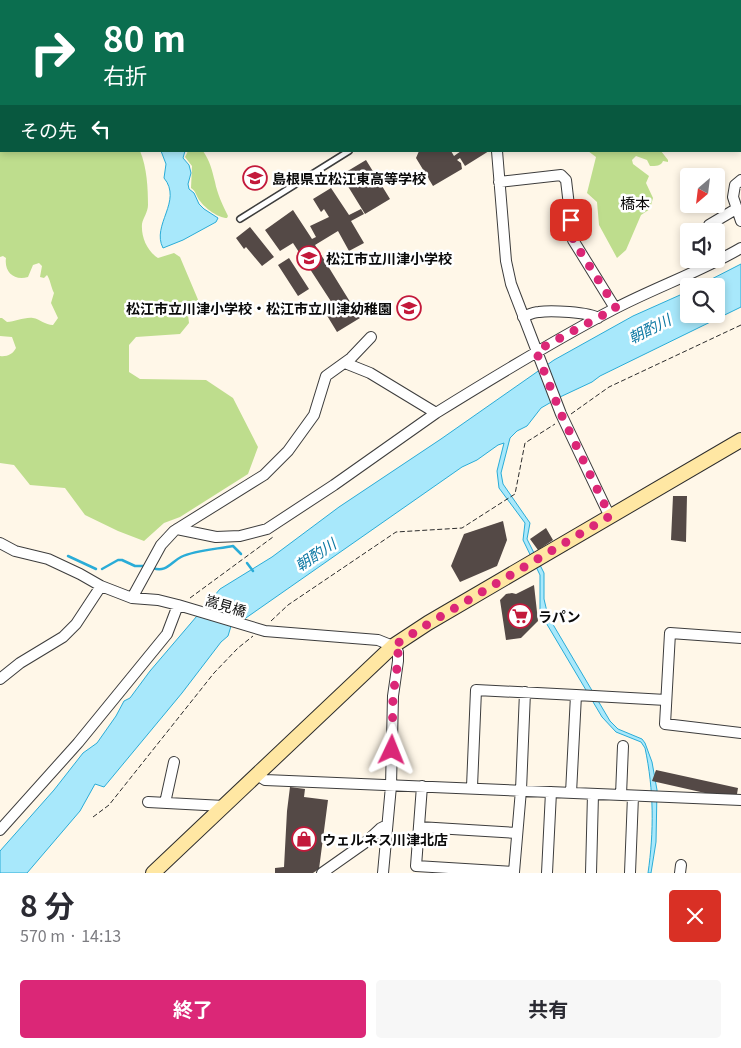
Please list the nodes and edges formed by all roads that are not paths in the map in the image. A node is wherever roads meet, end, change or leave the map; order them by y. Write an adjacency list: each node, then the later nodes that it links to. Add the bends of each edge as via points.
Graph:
1 (347, 152): 6 (lane)
2 (497, 152): 4 (street)
3 (741, 180): 5 (street, via 734,189)
4 (499, 182): 10 (street, via 561,176 566,180 573,240); 11 (street, via 508,273)
5 (736, 209): 7 (street); 8 (street)
6 (240, 219)
7 (741, 221)
8 (712, 223)
9 (741, 248): 10 (street)
10 (616, 308): 12 (street)
11 (524, 317): 12 (street, via 546,311 589,314); 14 (street)
12 (598, 318): 14 (street)
13 (371, 337): 15 (street)
14 (537, 354): 16 (street); 18 (street, via 562,417)
15 (345, 363): 16 (street, via 370,373); 19 (street, via 326,376 314,415 288,451 264,475)
16 (436, 414): 19 (street, via 267,529 240,536 216,536)
17 (741, 440): 18 (street)
18 (610, 516): 25 (street)
19 (177, 529): 22 (street, via 161,545)
20 (0, 543): 21 (street, 嵩見橋, via 16,551 48,558)
21 (101, 586): 22 (street, 嵩見橋); 26 (street, via 76,624 62,637)
22 (132, 598): 23 (street, 嵩見橋, via 158,600)
23 (183, 607): 25 (street, 嵩見橋, via 258,629 378,640); 49 (street, via 167,634 78,743)
24 (741, 638): 29 (street, via 670,633)
25 (393, 646): 33 (street); 34 (street, via 398,652 398,661 393,696)
26 (0, 679)
27 (525, 692): 28 (street); 36 (street, via 476,690); 37 (street)
28 (576, 695): 29 (street); 39 (street)
29 (666, 700): 30 (street, via 665,724)
30 (741, 733)
31 (623, 746): 41 (street)
32 (174, 762): 45 (street)
33 (257, 775): 34 (street, via 265,780); 46 (street)
34 (390, 786): 35 (street); 47 (street)
35 (422, 786): 36 (street); 48 (street)
36 (472, 788): 37 (street)
37 (521, 790): 38 (street); 50 (street)
38 (551, 792): 39 (street); 54 (street)
39 (571, 793): 40 (street)
40 (593, 794): 41 (street); 55 (street)
41 (621, 795): 42 (street)
42 (633, 796): 43 (street); 56 (street)
43 (741, 800)
44 (148, 802): 45 (street)
45 (165, 803): 46 (street)
46 (224, 806): 51 (street)
47 (387, 825): 52 (street); 53 (street)
48 (418, 827): 50 (street); 50 (street, via 416,866 514,872)
49 (0, 830)
50 (517, 833)
51 (154, 873)
52 (322, 873)
53 (383, 873)
54 (547, 873)
55 (591, 873)
56 (630, 873)

